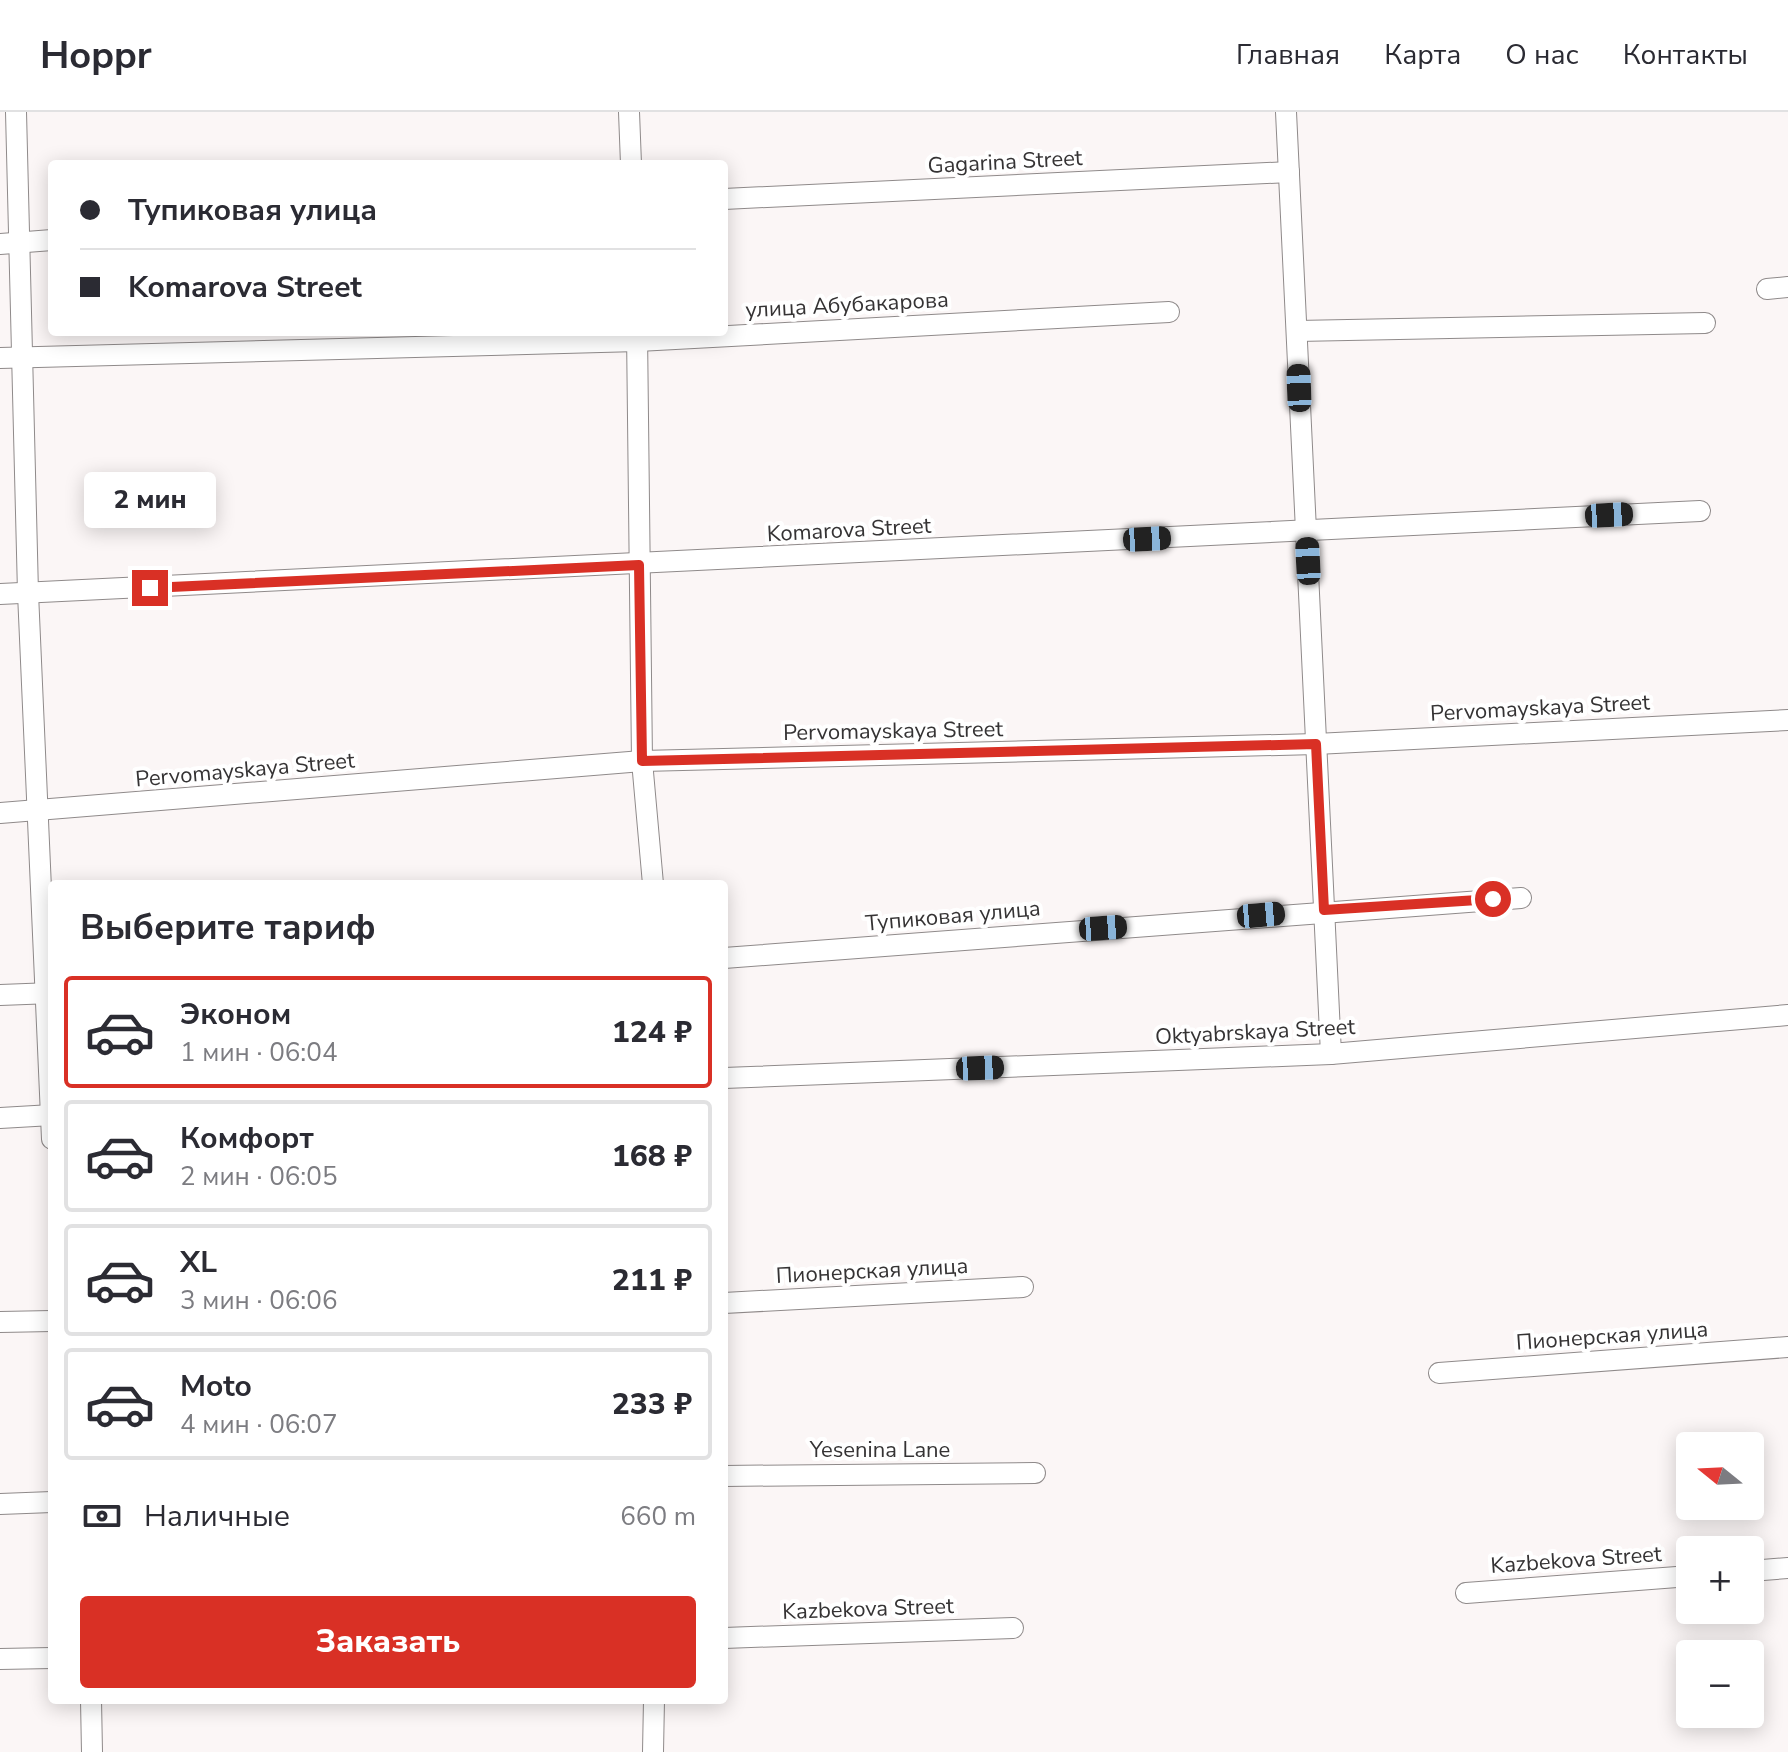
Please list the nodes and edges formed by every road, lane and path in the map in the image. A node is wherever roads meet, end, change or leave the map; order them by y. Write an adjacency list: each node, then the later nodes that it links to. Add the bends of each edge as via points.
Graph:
1 (16, 112): 8 (street)
2 (629, 112): 4 (street)
3 (1286, 112): 5 (street)
4 (631, 160)
5 (1289, 172): 6 (street, Gagarina Street); 14 (street)
6 (728, 199)
7 (48, 240): 8 (street)
8 (21, 242): 9 (street); 17 (street)
9 (0, 244)
10 (1788, 287): 11 (street)
11 (1767, 289)
12 (1169, 312): 15 (street, улица Абубакарова)
13 (1705, 323): 14 (street)
14 (1297, 331): 20 (street)
15 (728, 332)
16 (638, 336): 17 (street, улица Абубакарова); 21 (street)
17 (22, 356): 18 (street, улица Абубакарова); 22 (street)
18 (0, 358)
19 (1700, 511): 20 (street, Komarova Street)
20 (1306, 531): 21 (street, Komarova Street); 25 (street)
21 (639, 565): 22 (street, Komarova Street); 26 (street)
22 (28, 593): 23 (street, Komarova Street); 27 (street)
23 (0, 594)
24 (1788, 720): 25 (street, Pervomayskaya Street)
25 (1316, 744): 26 (street, Pervomayskaya Street); 31 (street)
26 (642, 761): 27 (street, Pervomayskaya Street); 29 (street)
27 (36, 812): 28 (street, Pervomayskaya Street); 33 (street)
28 (0, 813)
29 (653, 880)
30 (1521, 898): 31 (street, Тупиковая улица)
31 (1324, 910): 32 (street, Тупиковая улица); 37 (street)
32 (728, 958)
33 (48, 967)
34 (48, 993): 35 (street)
35 (0, 995)
36 (1788, 1015): 37 (street, Oktyabrskaya Street)
37 (1331, 1054): 38 (street, Oktyabrskaya Street)
38 (728, 1078)
39 (48, 1115): 40 (street)
40 (0, 1118)
41 (1023, 1287): 42 (street, Пионерская улица)
42 (728, 1303)
43 (48, 1321): 44 (street)
44 (0, 1322)
45 (1788, 1347): 46 (street, Пионерская улица)
46 (1439, 1373)
47 (1035, 1473): 48 (street, Yesenina Lane)
48 (728, 1476)
49 (48, 1502): 50 (street)
50 (0, 1504)
51 (1788, 1568): 52 (street)
52 (1764, 1570)
53 (1676, 1577): 54 (street, Kazbekova Street)
54 (1466, 1593)
55 (1013, 1628): 56 (street, Kazbekova Street)
56 (728, 1638)
57 (48, 1658): 58 (street)
58 (0, 1659)
59 (91, 1704): 61 (street)
60 (654, 1704): 62 (street)
61 (92, 1752)
62 (653, 1752)

